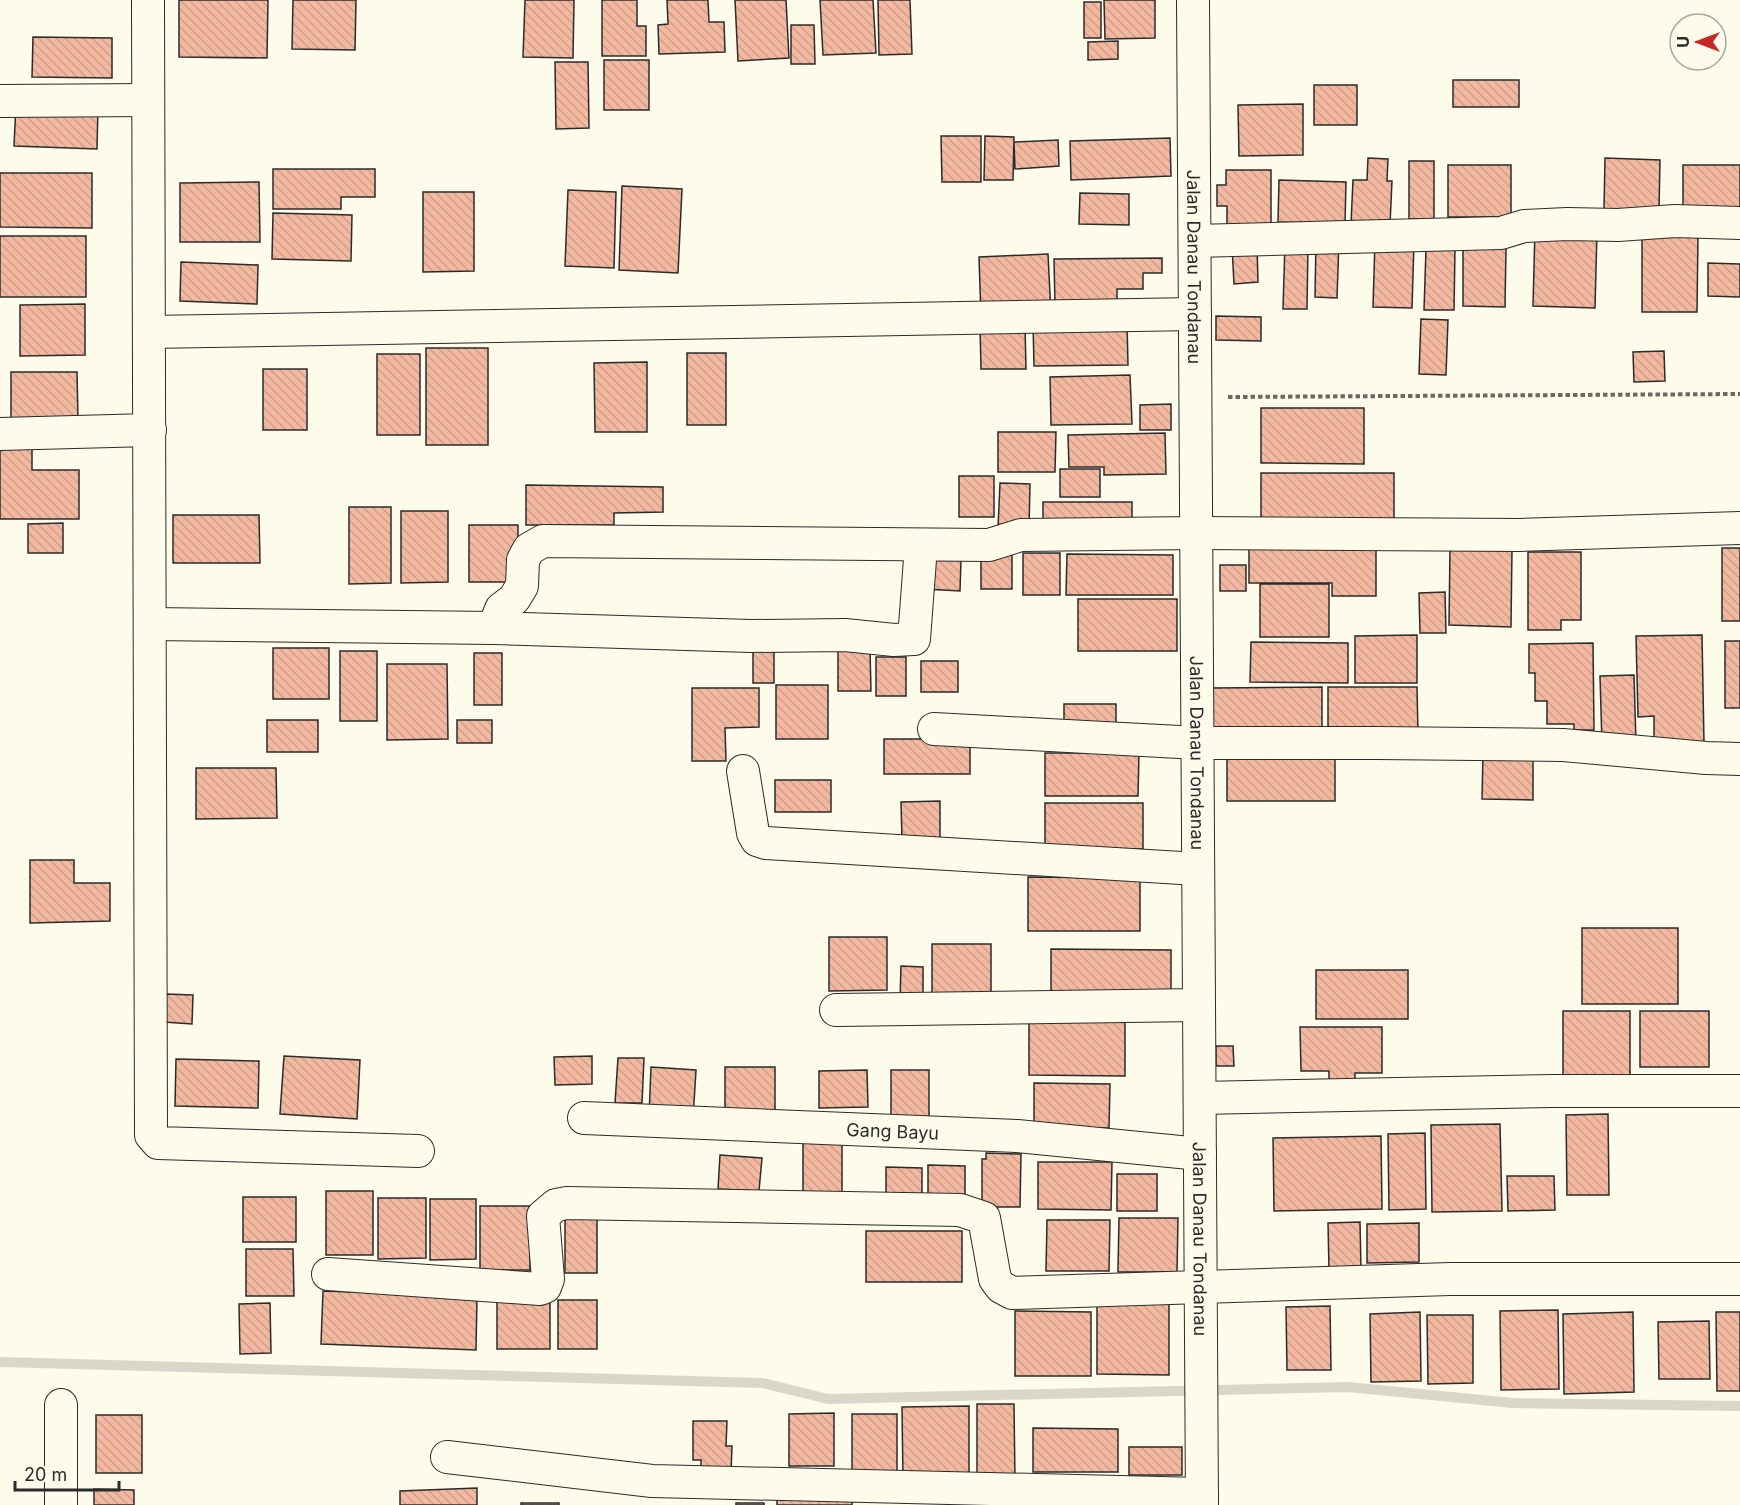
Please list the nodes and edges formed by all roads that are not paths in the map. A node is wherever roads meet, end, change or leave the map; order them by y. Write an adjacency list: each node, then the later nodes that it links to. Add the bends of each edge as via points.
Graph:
1 (148, 0): 3 (street)
2 (1193, 0): 6 (street, Jalan Danau Tondanau)
3 (148, 100): 4 (street); 8 (street)
4 (0, 101)
5 (1740, 223): 6 (street, via 1567,224 1524,226 1501,233)
6 (1195, 241): 7 (street, Jalan Danau Tondanau)
7 (1195, 314): 8 (street); 12 (street, Jalan Danau Tondanau)
8 (149, 332): 9 (street)
9 (150, 430): 10 (street); 14 (street)
10 (0, 434)
11 (1740, 528): 12 (street, via 1519,535)
12 (1196, 533): 13 (street, via 1021,535 989,545); 17 (street, Jalan Danau Tondanau)
13 (921, 546): 15 (street, via 543,541 529,549 523,560 522,586 501,609); 15 (street, via 914,639)
14 (150, 624): 15 (street); 26 (street, via 151,1135 158,1143)
15 (494, 628)
16 (934, 729): 17 (street)
17 (1198, 743): 18 (street, via 1563,746); 20 (street, Jalan Danau Tondanau)
18 (1740, 759)
19 (743, 771): 20 (street, via 753,833 757,840 766,843)
20 (1198, 869): 21 (street, Jalan Danau Tondanau)
21 (1199, 1005): 22 (street); 24 (street, Jalan Danau Tondanau)
22 (836, 1010)
23 (1740, 1091): 24 (street)
24 (1200, 1098): 27 (street, Jalan Danau Tondanau)
25 (584, 1118): 27 (street, Gang Bayu, via 1017,1136)
26 (418, 1151)
27 (1200, 1154): 30 (street, Jalan Danau Tondanau)
28 (328, 1274): 30 (street, via 540,1289 548,1279 543,1216 556,1205 567,1203 948,1209 984,1218 995,1279 1011,1293)
29 (1740, 1280): 30 (street, via 1450,1279)
30 (1201, 1288): 33 (street, Jalan Danau Tondanau)
31 (62, 1405): 34 (street)
32 (447, 1457): 33 (street, via 652,1481)
33 (1202, 1499)
34 (61, 1505)

